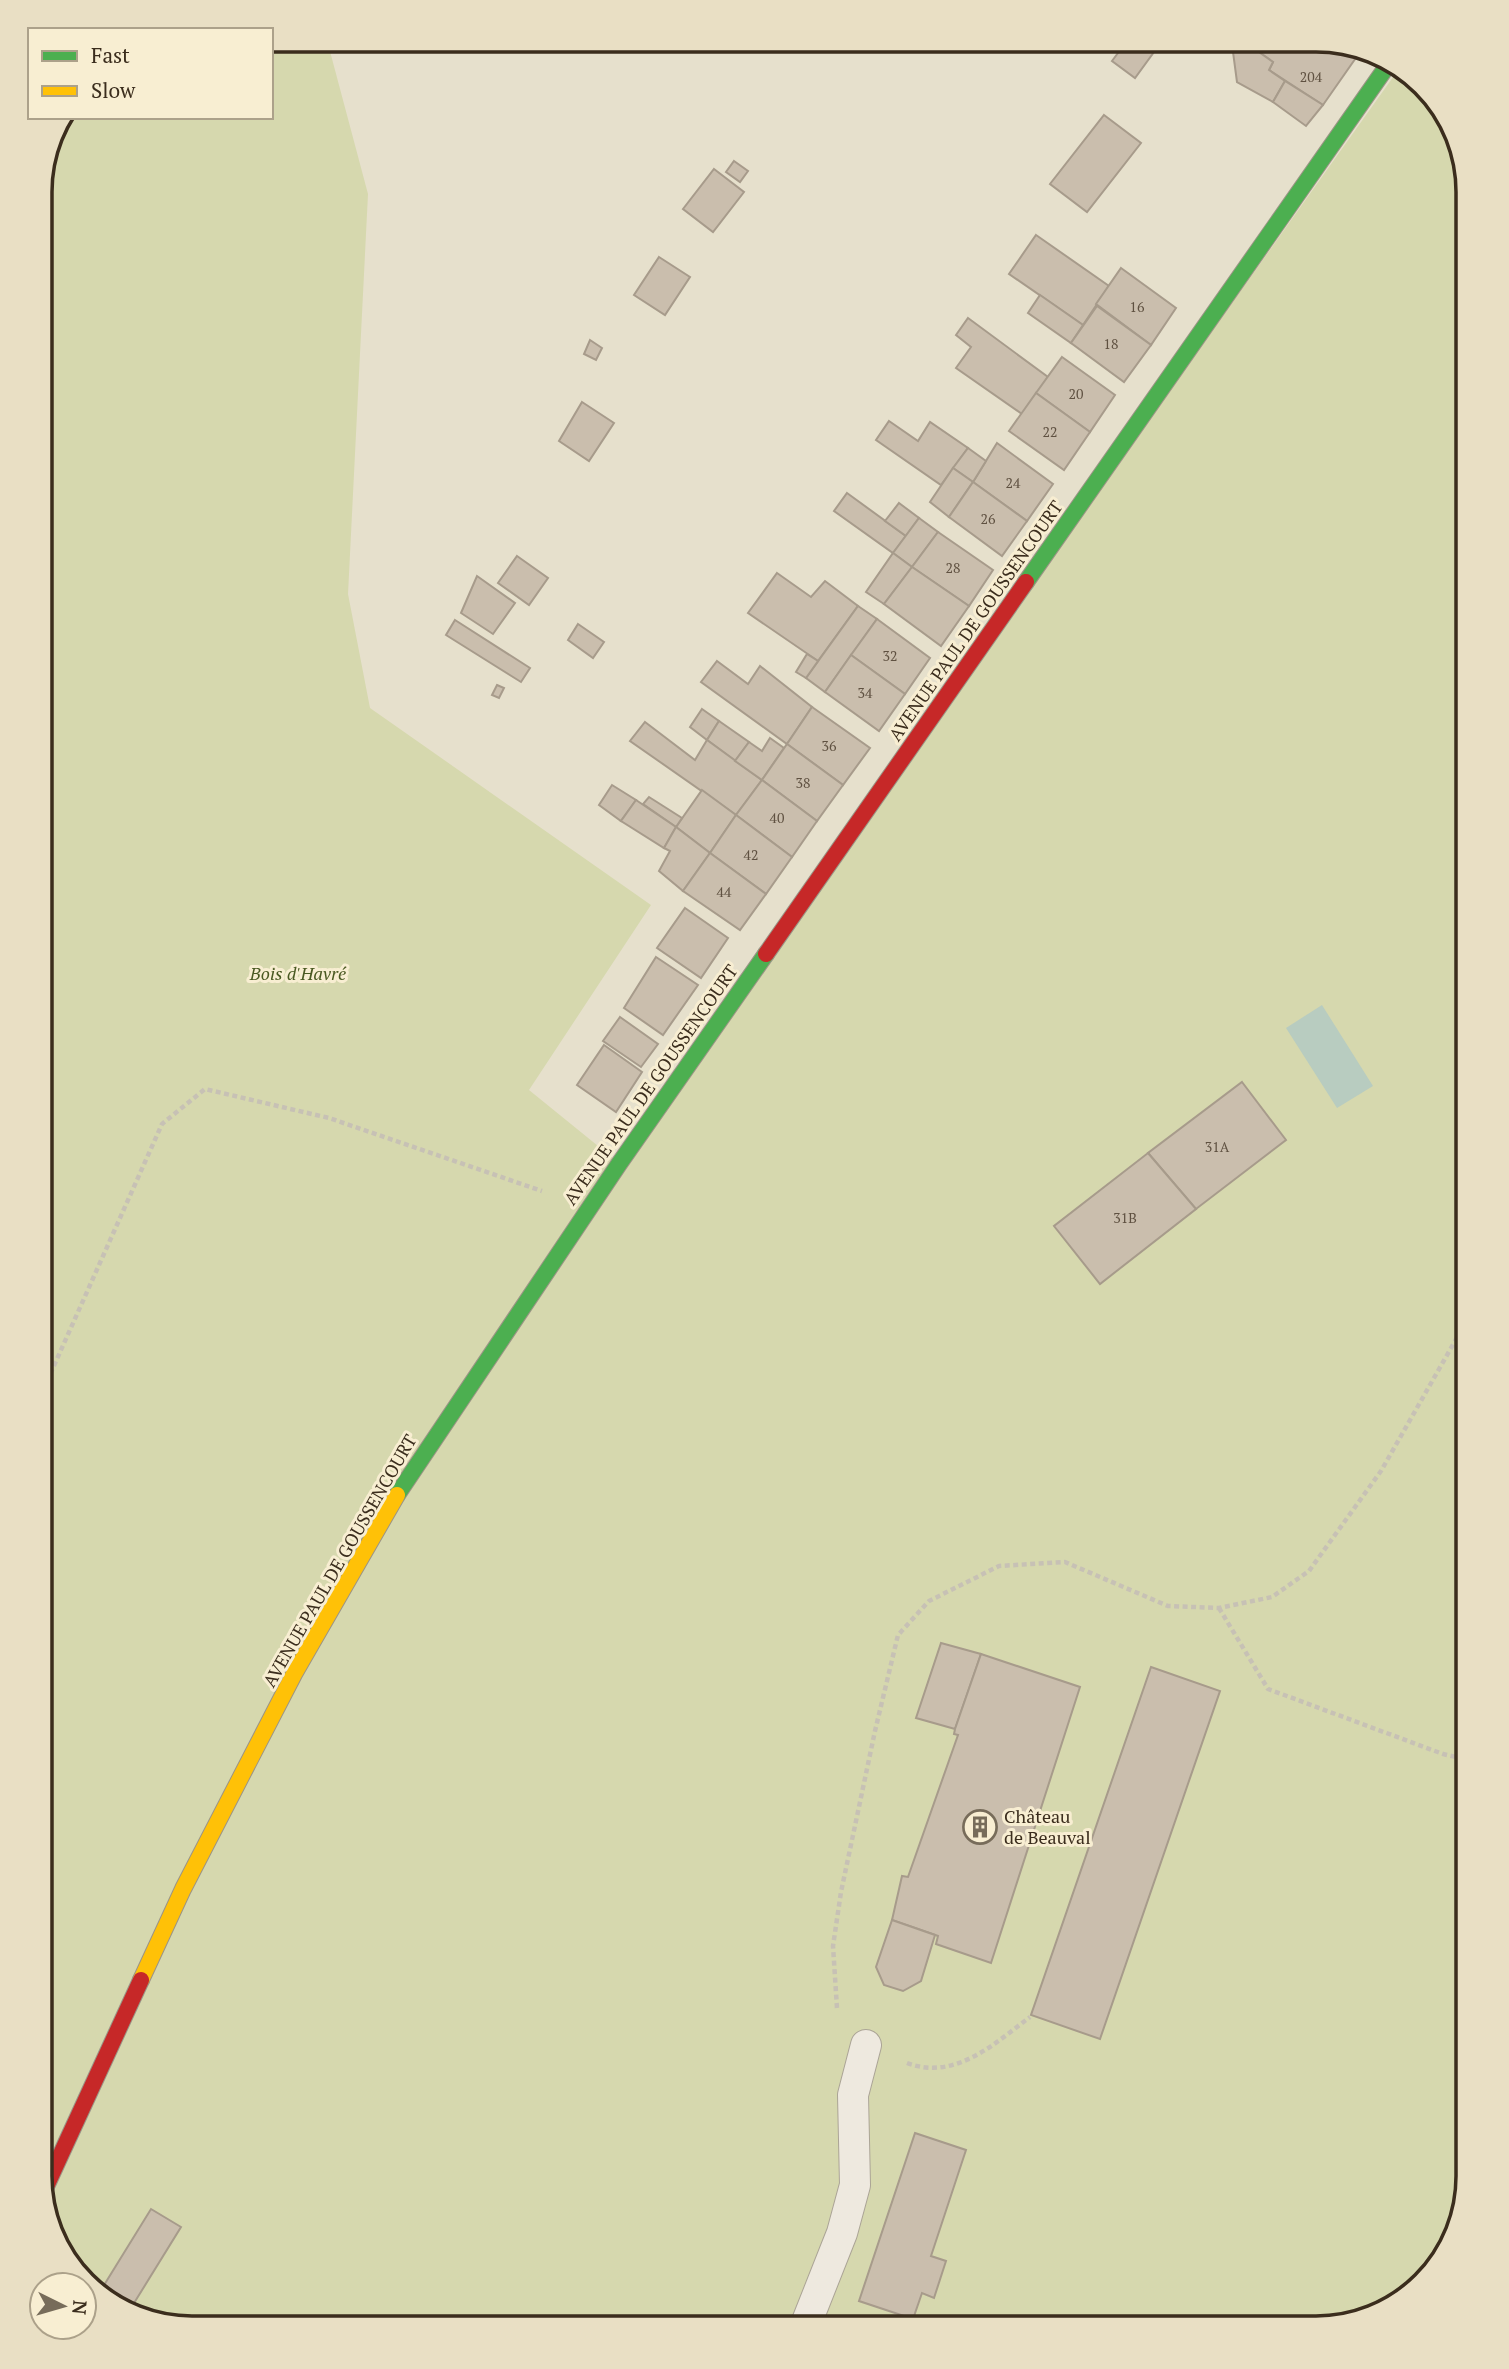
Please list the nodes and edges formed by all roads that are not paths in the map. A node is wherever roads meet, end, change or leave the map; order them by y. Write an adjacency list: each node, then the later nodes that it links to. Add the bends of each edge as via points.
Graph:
1 (1384, 70): 3 (street, AVENUE PAUL DE GOUSSENCOURT, via 590,1207 401,1489 294,1674 183,1889)
2 (866, 2045): 4 (lane, via 853,2095 855,2185 842,2233)
3 (52, 2174)
4 (809, 2316)

